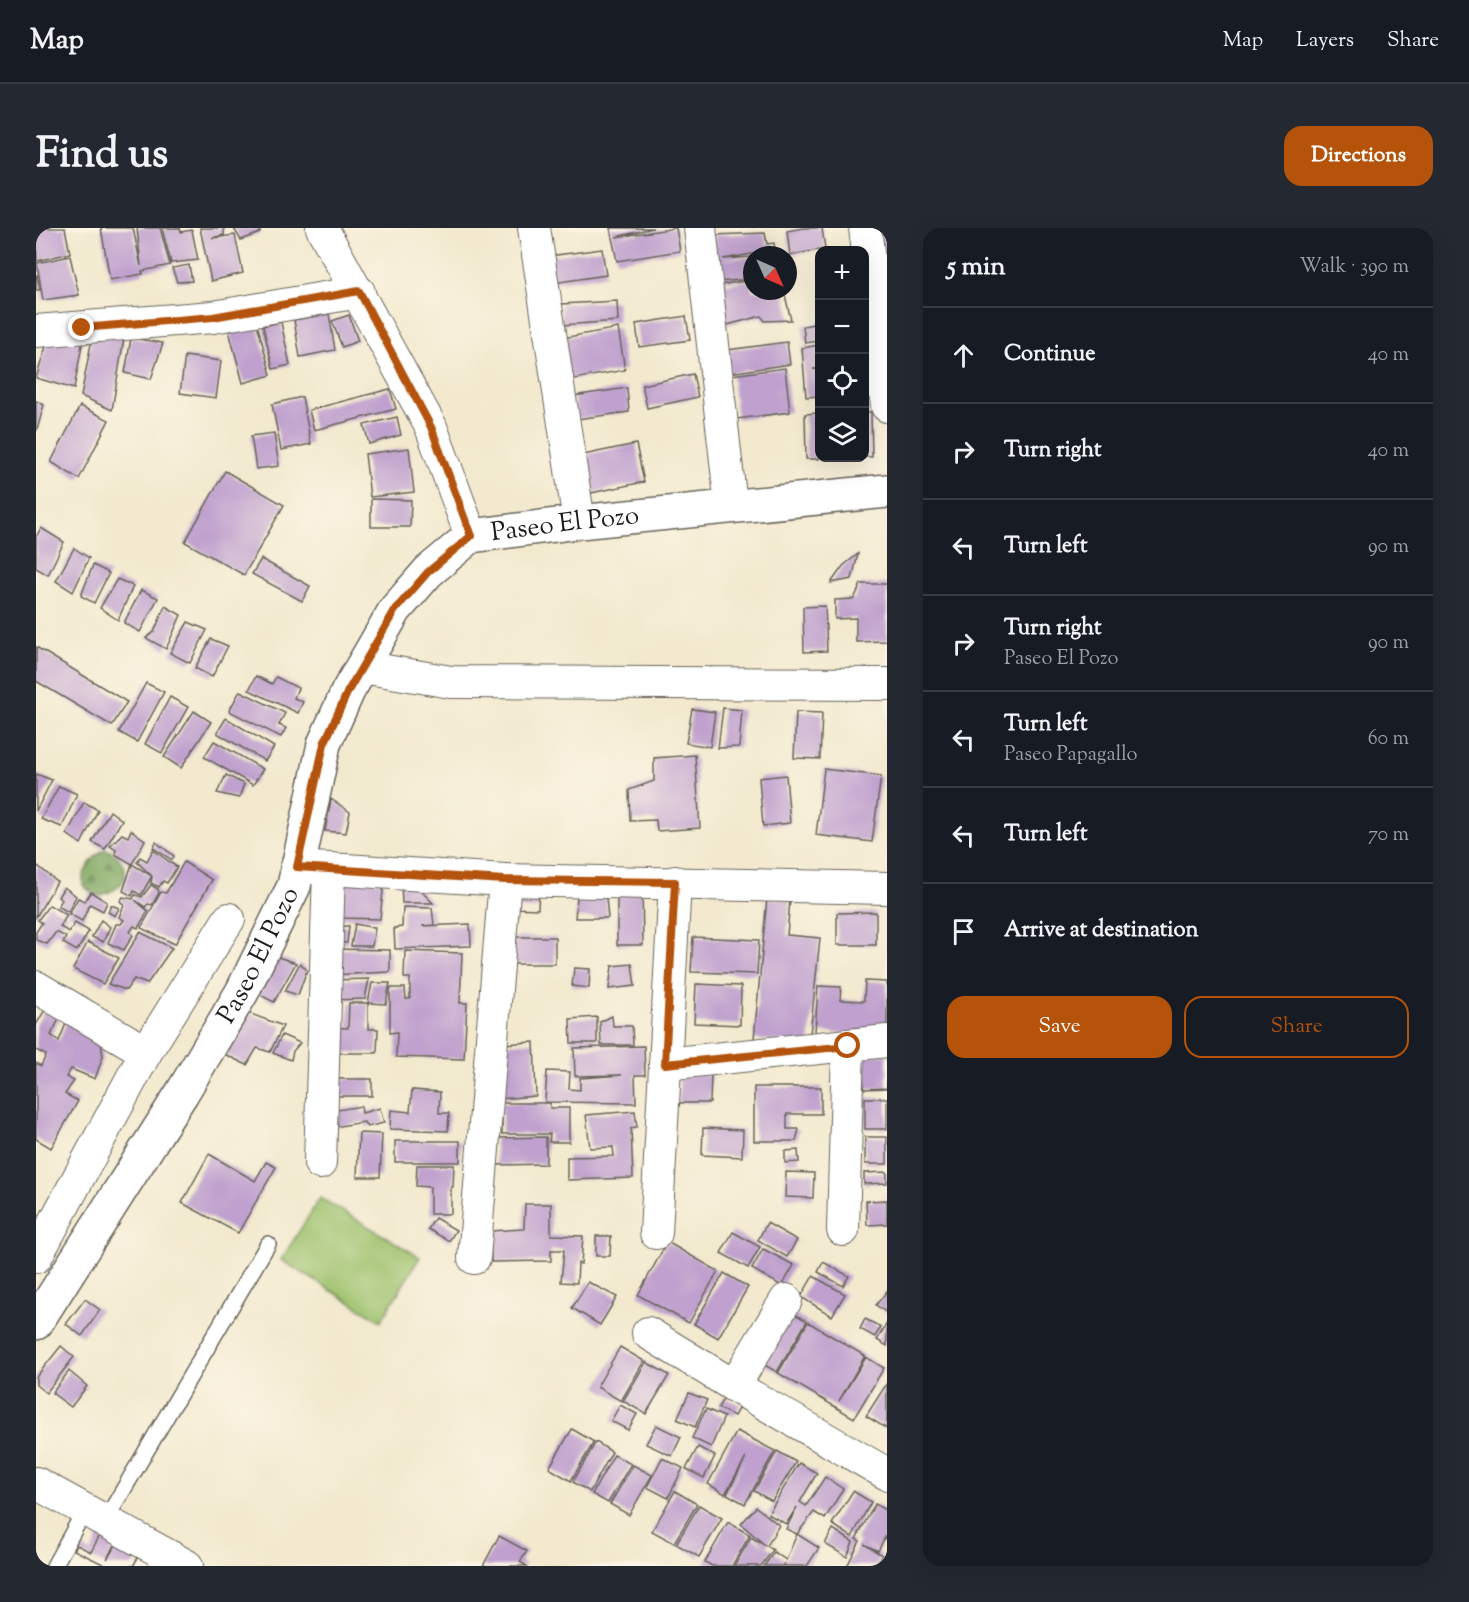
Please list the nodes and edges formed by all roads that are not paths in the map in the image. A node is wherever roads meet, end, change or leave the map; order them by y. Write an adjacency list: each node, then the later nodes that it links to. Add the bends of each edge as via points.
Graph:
1 (322, 228): 5 (street)
2 (534, 228): 10 (street)
3 (700, 228): 9 (street)
4 (864, 228): 7 (street)
5 (359, 291): 6 (street, via 213,317); 11 (street, via 431,427)
6 (36, 331)
7 (887, 406)
8 (887, 491): 9 (street, Paseo El Pozo)
9 (731, 506): 10 (street, Paseo El Pozo)
10 (579, 522): 11 (street, Paseo El Pozo)
11 (471, 536): 12 (street, Paseo El Pozo, via 428,572 395,610)
12 (362, 667): 13 (street, via 451,682); 14 (street, Paseo El Pozo, via 324,744)
13 (887, 684)
14 (313, 868): 15 (street); 24 (street); 32 (street, Paseo El Pozo, via 294,886 242,992)
15 (505, 880): 16 (street); 30 (street)
16 (675, 882): 17 (street); 23 (street)
17 (887, 888)
18 (229, 919): 22 (street)
19 (36, 987): 22 (street)
20 (887, 1041): 21 (street)
21 (848, 1046): 23 (street); 26 (street)
22 (146, 1052): 25 (street)
23 (665, 1064): 27 (street)
24 (320, 1163)
25 (45, 1220): 29 (street)
26 (843, 1230)
27 (656, 1233)
28 (268, 1244): 37 (lane)
29 (36, 1257)
30 (474, 1258)
31 (786, 1300): 34 (street)
32 (36, 1323)
33 (648, 1333): 34 (street)
34 (734, 1386): 35 (street)
35 (887, 1474)
36 (36, 1483): 37 (street)
37 (95, 1515): 38 (street); 39 (lane)
38 (171, 1562)
39 (54, 1566)

